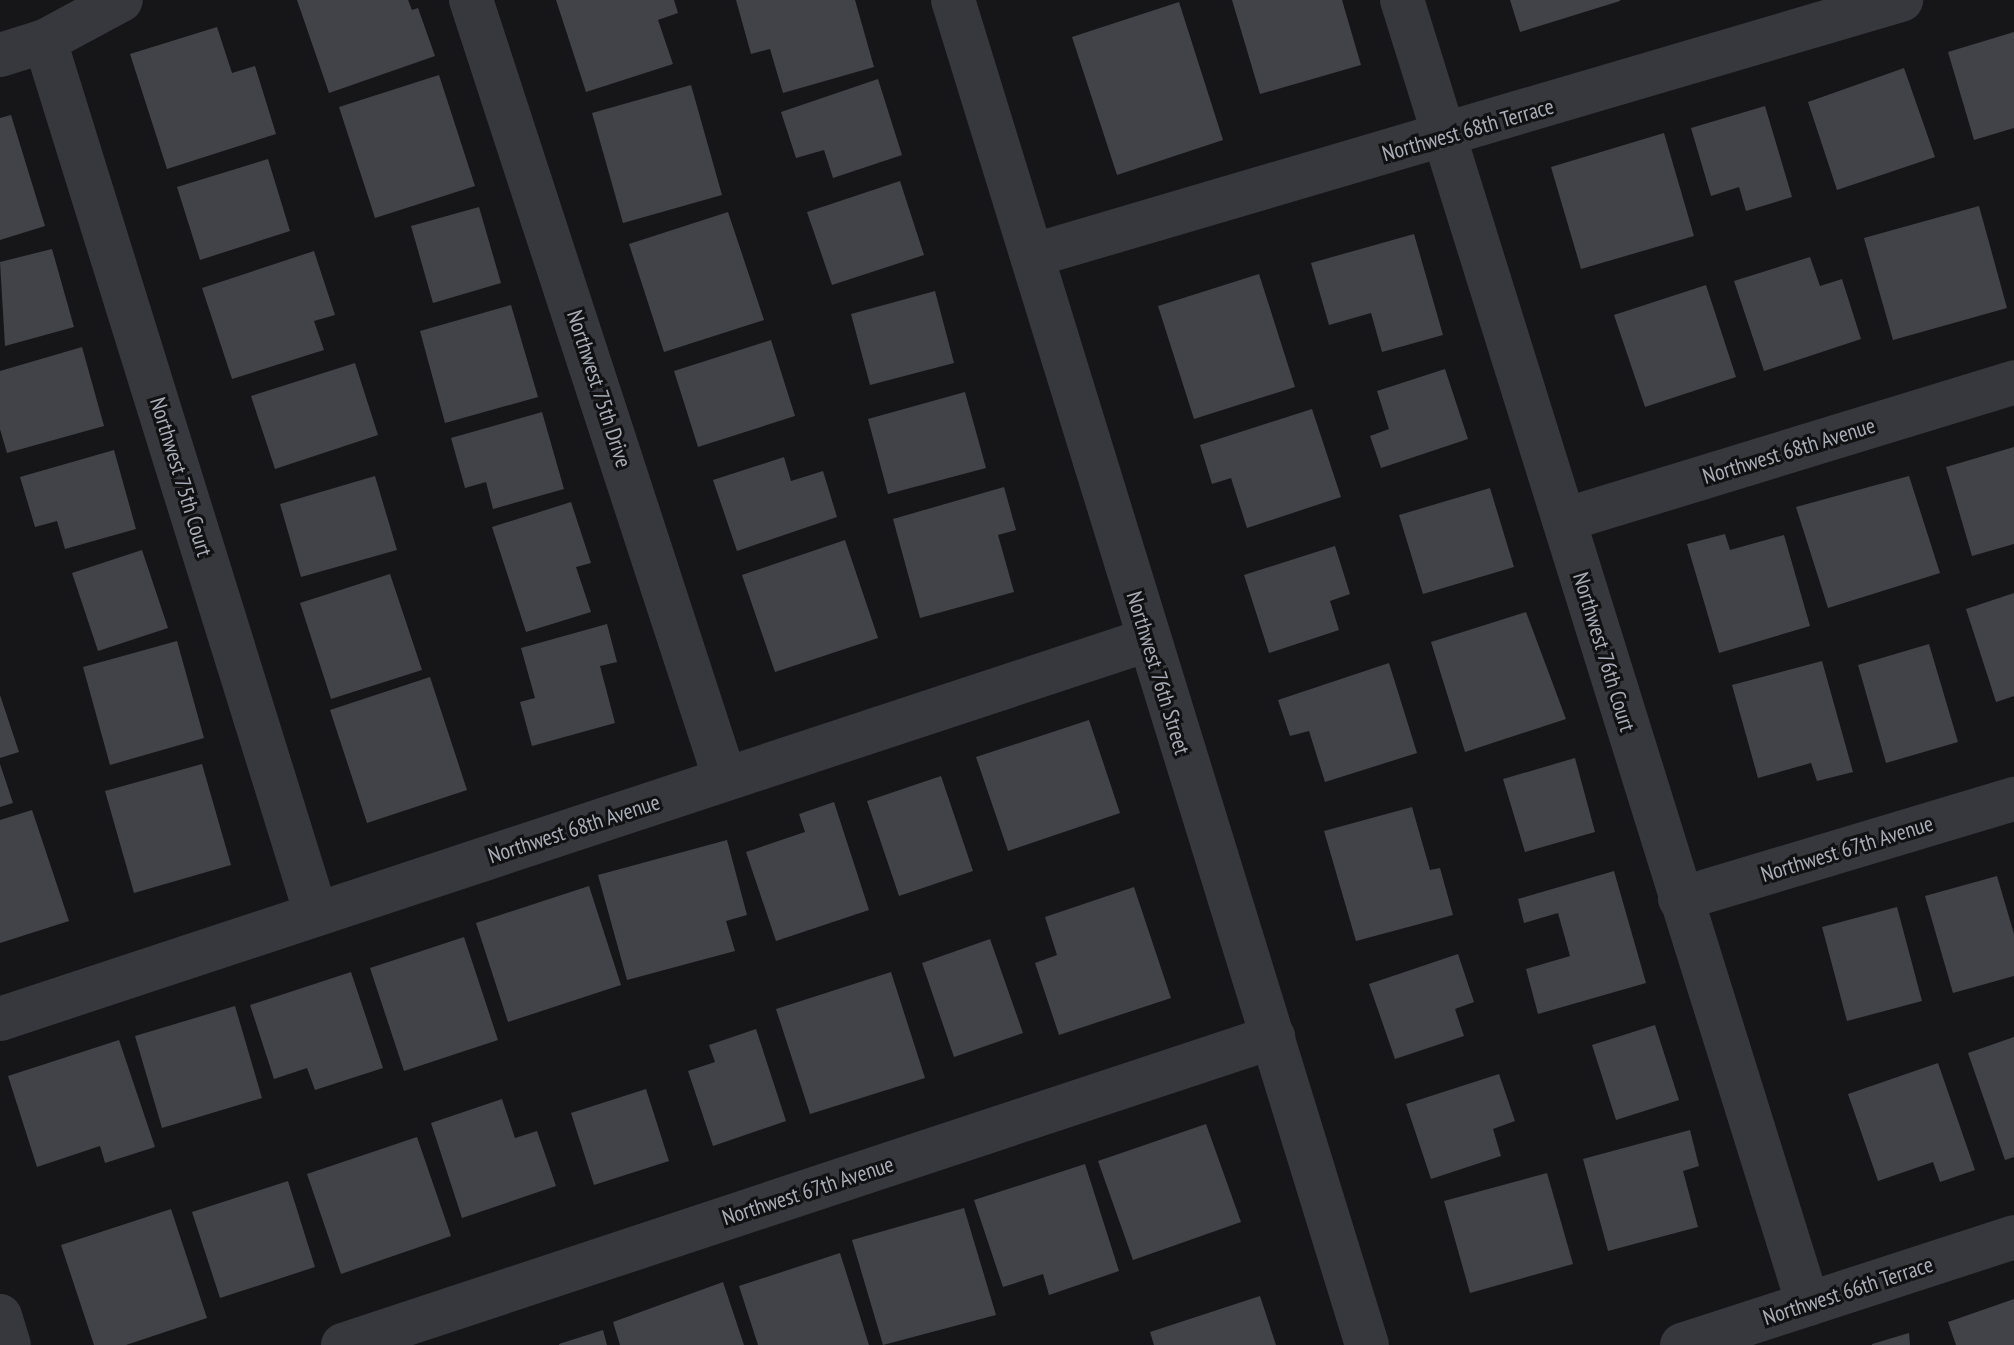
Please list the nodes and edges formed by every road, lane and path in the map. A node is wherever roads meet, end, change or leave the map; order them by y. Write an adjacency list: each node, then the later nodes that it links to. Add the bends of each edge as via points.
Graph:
1 (121, 0): 6 (street)
2 (471, 0): 13 (street, Northwest 75th Drive)
3 (953, 0): 9 (street, Northwest 76th Street)
4 (1402, 0): 8 (street, Northwest 76th Court)
5 (1901, 0): 8 (street, Northwest 68th Terrace)
6 (45, 41): 7 (street); 16 (street, Northwest 75th Court)
7 (0, 55)
8 (1443, 138): 9 (street, Northwest 68th Terrace); 11 (street, Northwest 76th Court)
9 (1034, 255): 12 (street, Northwest 76th Street)
10 (2014, 382): 11 (street, Northwest 68th Avenue)
11 (1564, 520): 15 (street, Northwest 76th Court)
12 (1147, 640): 13 (street, Northwest 68th Avenue); 18 (street, Northwest 76th Street)
13 (725, 779): 16 (street, Northwest 68th Avenue)
14 (2014, 799): 15 (street, Northwest 67th Avenue)
15 (1680, 899): 20 (street, Northwest 76th Court)
16 (316, 914): 17 (street, Northwest 68th Avenue)
17 (0, 1019)
18 (1273, 1037): 23 (street, Northwest 67th Avenue); 24 (street, Northwest 76th Street)
19 (2014, 1237): 20 (street, Northwest 66th Terrace)
20 (1808, 1304): 25 (street, Northwest 66th Terrace)
21 (0, 1316): 22 (street)
22 (9, 1345)
23 (343, 1345)
24 (1367, 1345)
25 (1682, 1345)

